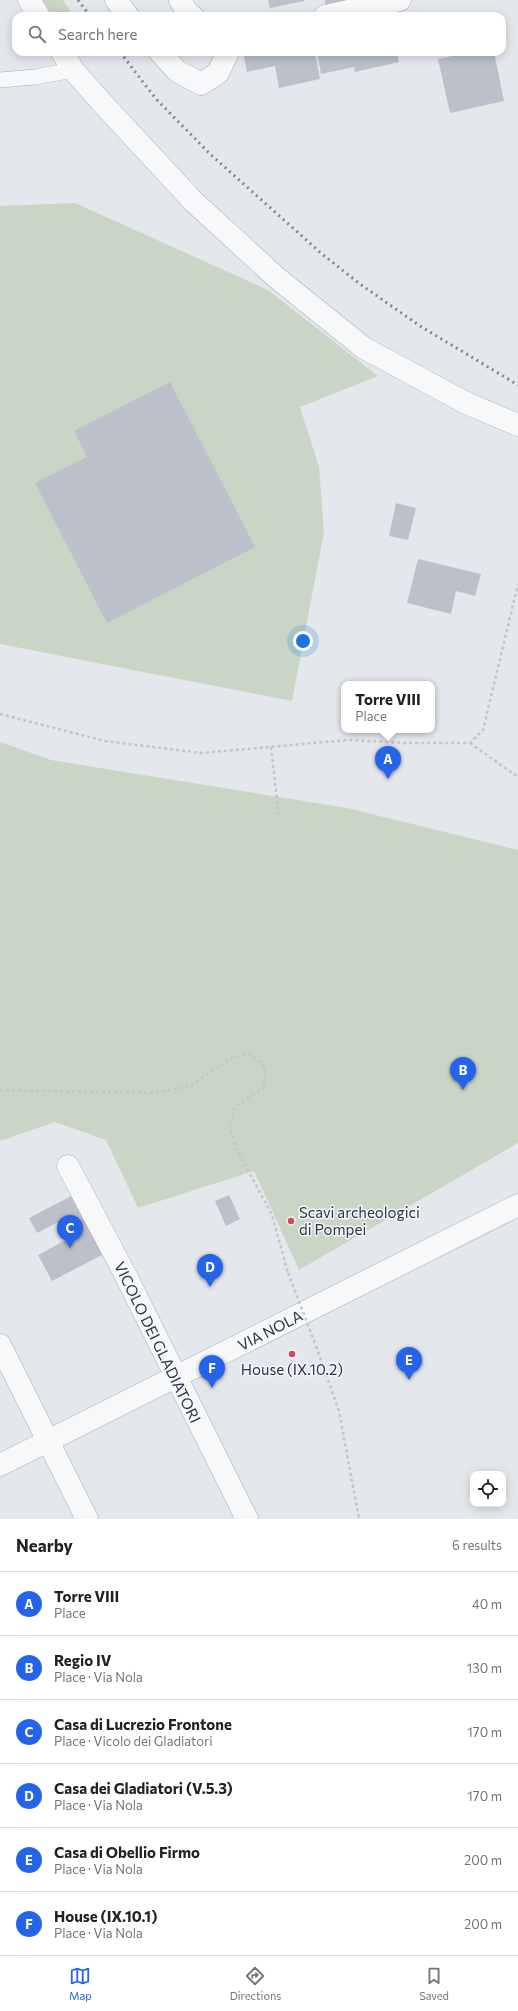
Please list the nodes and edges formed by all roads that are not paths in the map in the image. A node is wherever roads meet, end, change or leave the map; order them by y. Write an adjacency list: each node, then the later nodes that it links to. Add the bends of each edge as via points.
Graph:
1 (29, 0): 5 (street)
2 (116, 0): 6 (street)
3 (180, 0): 7 (street)
4 (400, 0): 8 (street)
5 (36, 12)
6 (125, 12)
7 (187, 12)
8 (344, 12)
9 (164, 56): 10 (street, via 177,71 201,84 218,73)
10 (226, 56)
11 (67, 61): 12 (lane, via 35,77); 13 (street, via 194,202 277,278 364,348 466,403)
12 (0, 80)
13 (518, 425)
14 (68, 1166): 17 (street, VICOLO DEI GLADIATORI)
15 (518, 1205): 17 (street, VIA NOLA)
16 (0, 1346): 18 (street)
17 (176, 1378): 18 (street, VIA NOLA); 21 (street, VICOLO DEI GLADIATORI)
18 (48, 1440): 19 (street, VIA NOLA); 20 (street)
19 (0, 1465)
20 (87, 1519)
21 (247, 1519)

